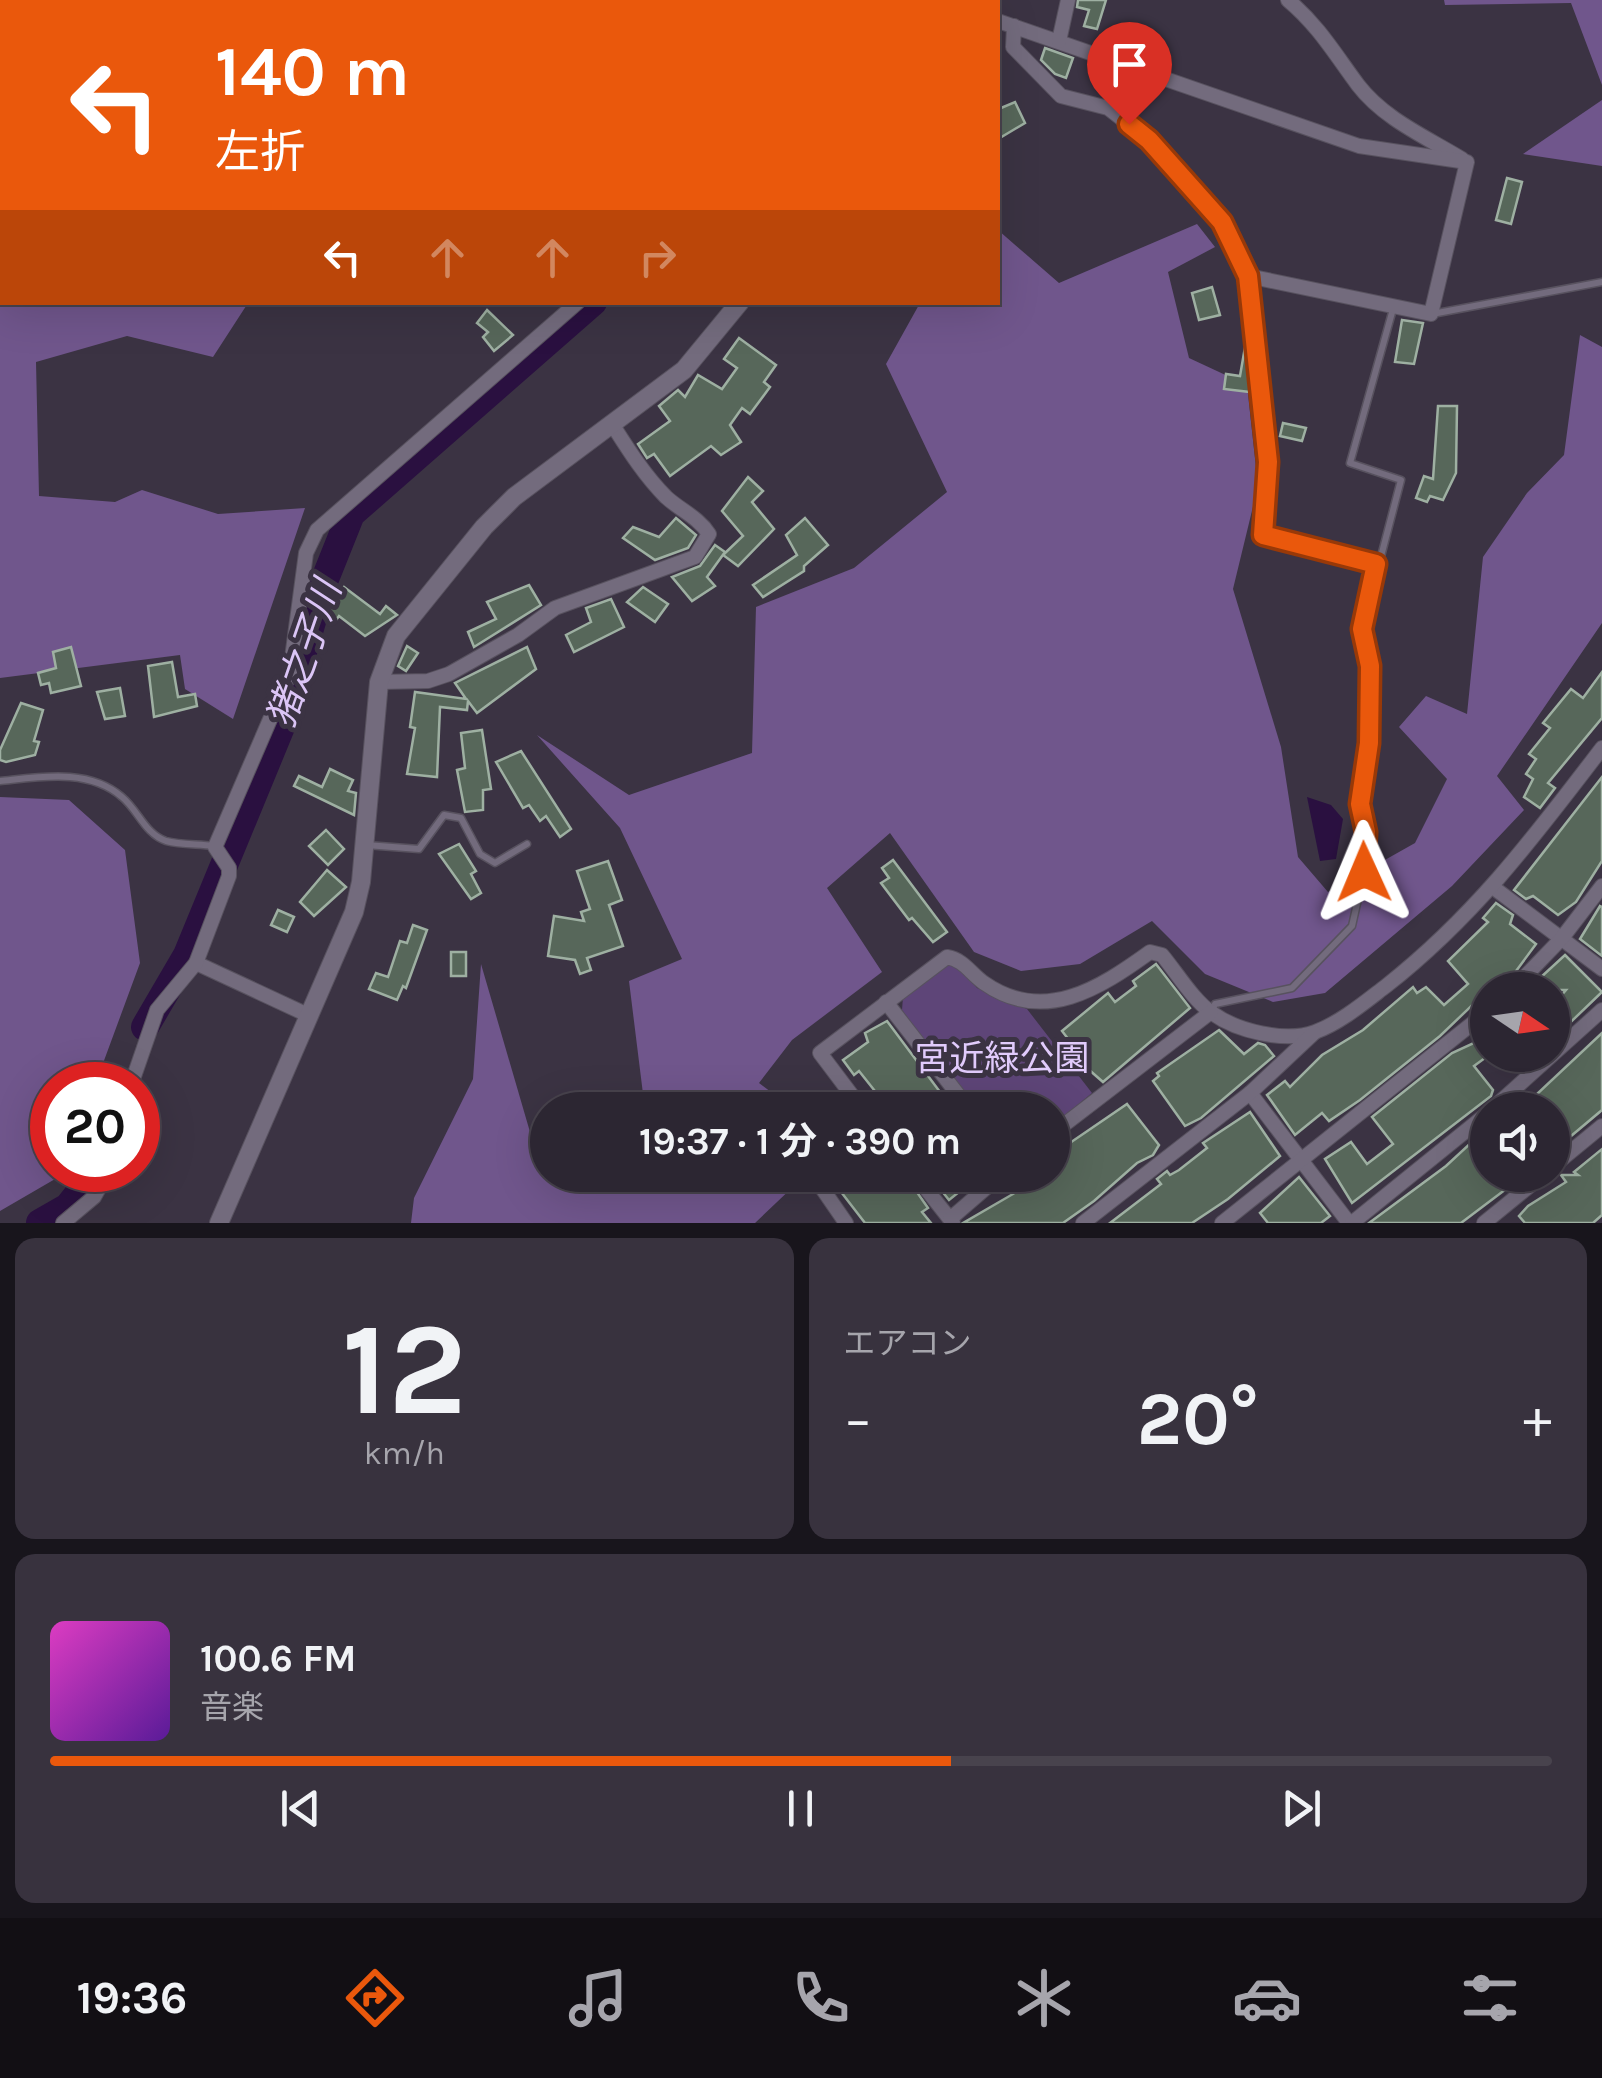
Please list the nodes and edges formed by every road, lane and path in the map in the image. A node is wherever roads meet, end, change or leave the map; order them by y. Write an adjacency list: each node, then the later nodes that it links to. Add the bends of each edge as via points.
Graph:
1 (1068, 0): 5 (street)
2 (1288, 0): 6 (street, via 1390,117)
3 (1000, 22): 4 (street)
4 (1014, 26): 5 (street); 7 (street, via 1012,47 1062,96 1108,108 1149,140 1222,222)
5 (1059, 41): 6 (street, via 1359,146)
6 (1466, 162): 12 (street)
7 (1248, 276): 11 (street); 14 (lane, via 1268,462 1263,535)
8 (1602, 282): 12 (lane)
9 (575, 305): 20 (street, via 317,530 306,553 290,673)
10 (732, 306): 13 (street, via 684,370)
11 (1393, 310): 12 (street); 14 (lane, via 1350,463 1401,480)
12 (1430, 314)
13 (612, 424): 15 (street, via 484,527 396,636); 15 (street, via 642,470 709,534 695,556 555,608 449,674)
14 (1376, 564): 29 (lane, via 1362,629 1370,666 1369,743 1360,804 1364,872 1352,926 1292,988 1215,1004)
15 (379, 682): 19 (street)
16 (1602, 748): 22 (street)
17 (0, 781): 20 (lane, via 82,779 123,798 167,841)
18 (527, 844): 19 (lane, via 494,862 480,854 461,818 444,815 419,849)
19 (364, 845): 30 (street, via 354,912)
20 (217, 850): 24 (street, via 230,868)
21 (1602, 886): 23 (street)
22 (1494, 888): 23 (street); 32 (street, via 1442,942)
23 (1562, 938): 25 (street); 26 (street)
24 (196, 963): 30 (street); 33 (street, via 157,1010)
25 (1602, 968)
26 (1529, 972)
27 (886, 1002): 29 (street, via 946,957 1012,997 1044,1003 1076,998 1150,952 1162,955); 34 (street, via 820,1052); 35 (street)
28 (1602, 1010): 37 (street)
29 (1210, 1012): 32 (street, via 1276,1035); 38 (street)
30 (310, 1016): 50 (street)
31 (1470, 1026): 42 (street)
32 (1314, 1033): 36 (street)
33 (139, 1062)
34 (849, 1092)
35 (956, 1092)
36 (1250, 1092): 42 (street); 52 (street)
37 (1512, 1092)
38 (1070, 1120)
39 (1602, 1126): 41 (street)
40 (1470, 1128): 54 (street)
41 (1570, 1152)
42 (1304, 1162): 53 (street); 54 (street)
43 (97, 1192): 49 (street)
44 (825, 1192): 51 (street)
45 (929, 1192): 48 (street)
46 (983, 1192): 48 (street)
47 (1521, 1192): 55 (street)
48 (952, 1221)
49 (63, 1223)
50 (218, 1223)
51 (846, 1223)
52 (1083, 1223)
53 (1222, 1223)
54 (1350, 1223)
55 (1484, 1223)

